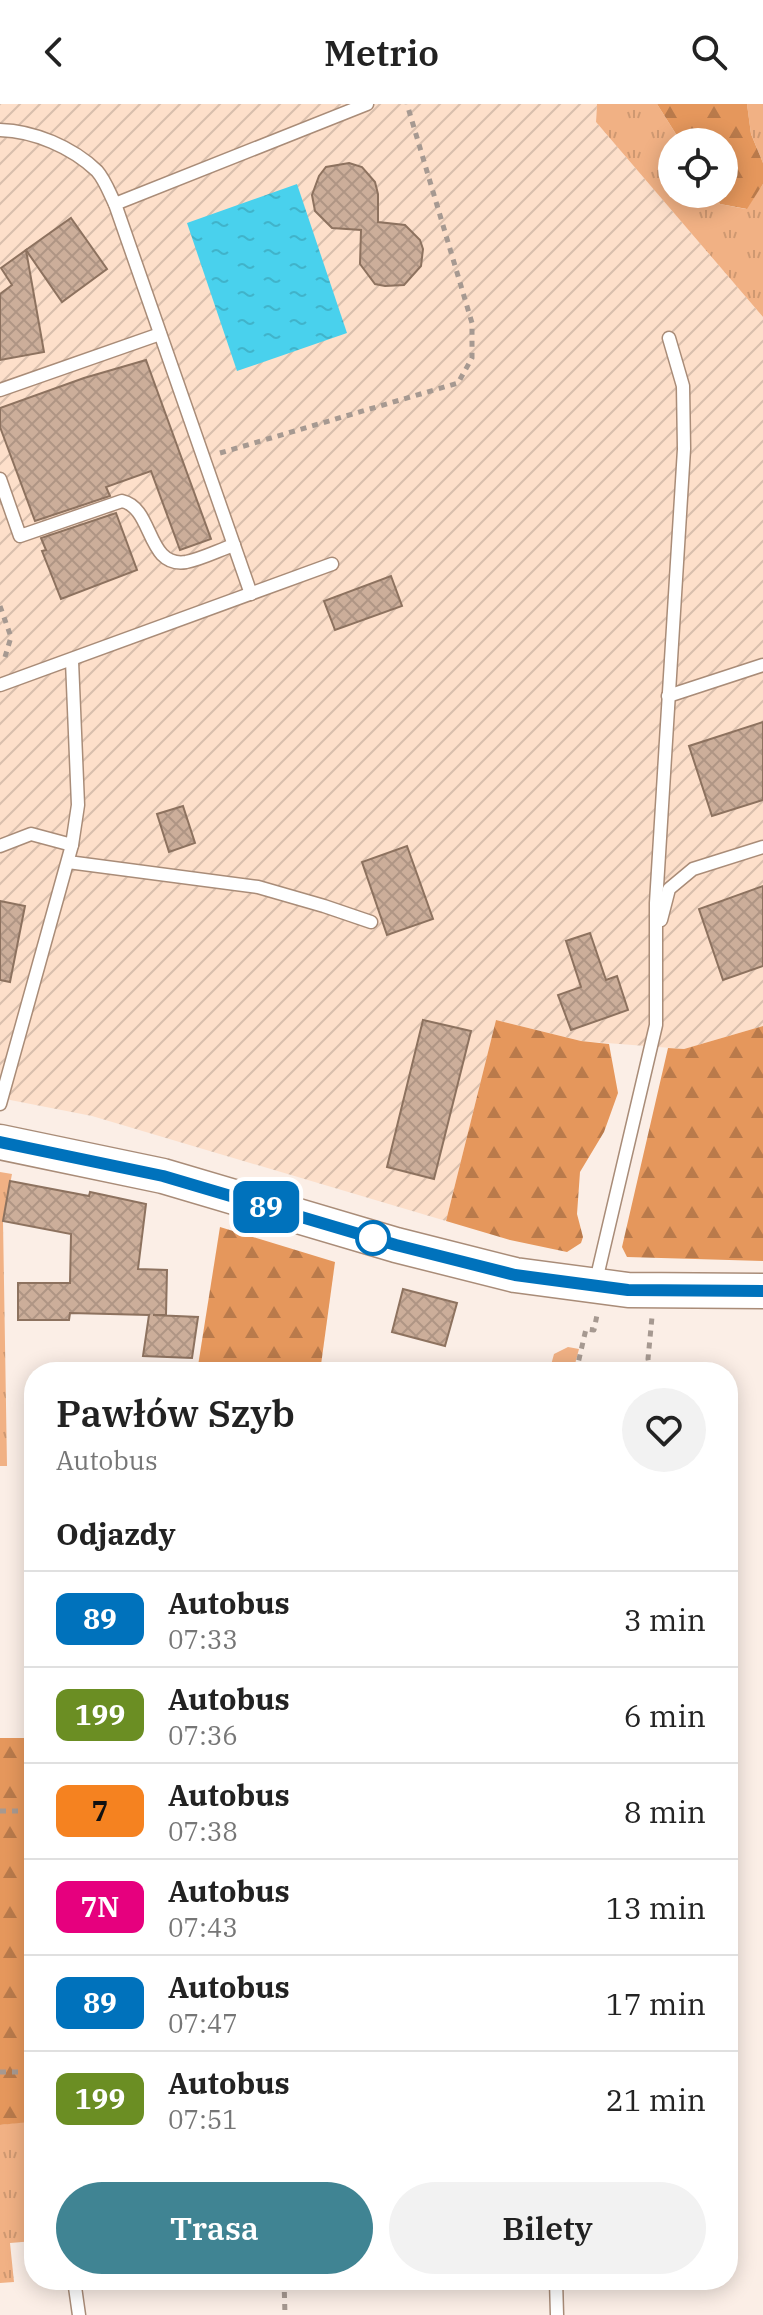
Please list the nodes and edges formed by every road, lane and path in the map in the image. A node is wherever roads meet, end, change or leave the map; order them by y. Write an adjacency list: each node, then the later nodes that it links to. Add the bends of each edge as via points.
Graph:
1 (367, 104): 4 (lane)
2 (407, 104): 8 (path, via 472,323 472,358 458,383)
3 (0, 130): 4 (lane, via 45,138 76,154 99,173)
4 (115, 204): 5 (lane)
5 (160, 334): 7 (lane); 8 (lane)
6 (669, 338): 18 (lane, via 683,386 684,449)
7 (0, 390)
8 (204, 458): 10 (lane)
9 (0, 479): 10 (lane, via 20,536 122,501 140,511 158,550 172,560 184,562)
10 (234, 545): 12 (lane)
11 (332, 564): 12 (lane)
12 (251, 594): 15 (lane)
13 (0, 606): 14 (path, via 11,637)
14 (5, 657)
15 (72, 661): 17 (lane); 19 (lane, via 78,805)
16 (763, 665): 18 (lane)
17 (0, 685)
18 (668, 696): 24 (lane)
19 (72, 845): 20 (lane, via 31,834); 22 (lane)
20 (0, 846)
21 (763, 847): 24 (lane, via 693,869 669,889)
22 (68, 862): 23 (lane, via 258,887); 25 (lane)
23 (371, 922)
24 (657, 935): 28 (lane, via 656,1025)
25 (0, 1104)
26 (0, 1142): 28 (street, via 163,1176 447,1260)
27 (763, 1291): 28 (street)
28 (596, 1297): 30 (path, via 594,1330 586,1329)
29 (653, 1310): 31 (path)
30 (576, 1362)
31 (650, 1362)
32 (0, 1811): 33 (path)
33 (24, 1811)
34 (0, 2072): 35 (path)
35 (24, 2072)
36 (75, 2290): 39 (lane)
37 (284, 2290): 40 (path)
38 (556, 2290): 41 (lane)
39 (79, 2315)
40 (285, 2315)
41 (557, 2315)

